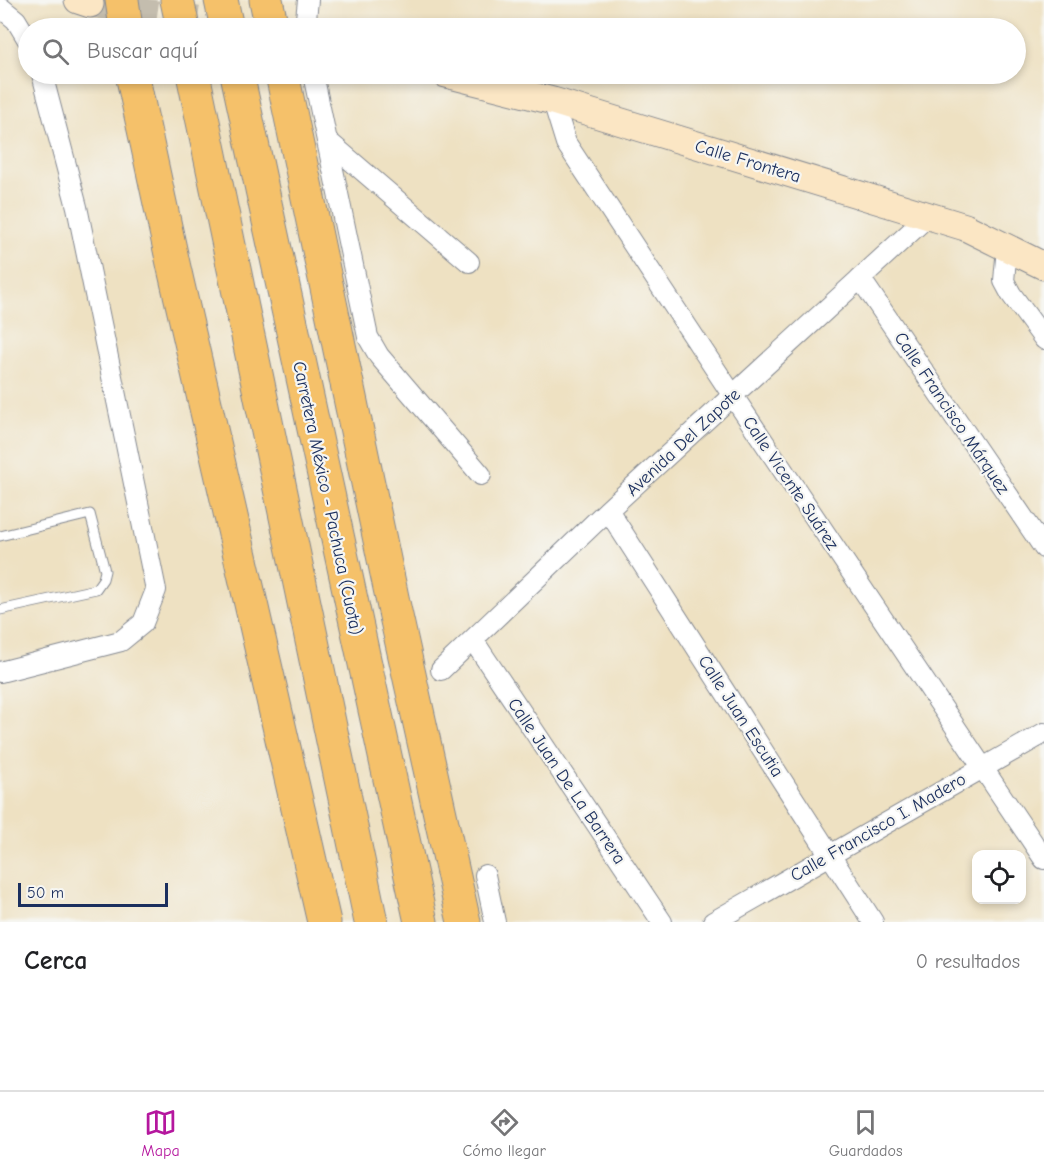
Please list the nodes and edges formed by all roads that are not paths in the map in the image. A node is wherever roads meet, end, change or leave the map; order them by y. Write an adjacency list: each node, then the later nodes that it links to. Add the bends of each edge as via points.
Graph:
1 (123, 0): 7 (highway)
2 (177, 0): 8 (highway)
3 (221, 0): 9 (highway)
4 (266, 0): 10 (highway)
5 (308, 0): 11 (street)
6 (0, 7): 12 (street)
7 (125, 18)
8 (181, 18)
9 (225, 18)
10 (270, 18)
11 (306, 18)
12 (18, 23)
13 (45, 84): 36 (street, via 77,207 156,590 143,623 122,641)
14 (134, 84): 42 (highway)
15 (195, 84): 43 (highway)
16 (239, 84): 44 (highway, Carretera México - Pachuca (Cuota))
17 (284, 84): 45 (highway)
18 (315, 84): 21 (street)
19 (486, 84): 20 (main road, Calle Frontera)
20 (553, 101): 22 (main road, Calle Frontera); 28 (street, Calle Vicente Suárez, via 566,143)
21 (328, 141): 24 (street); 29 (street, via 368,337 379,356)
22 (928, 216): 23 (main road, Calle Frontera, via 965,227); 26 (street, Avenida Del Zapote)
23 (1007, 247): 25 (main road, Calle Frontera); 27 (street, via 1004,281)
24 (469, 262)
25 (1044, 266)
26 (860, 278): 28 (street, Avenida Del Zapote); 32 (street, Calle Francisco Márquez)
27 (1044, 339)
28 (732, 396): 30 (street, Avenida Del Zapote); 38 (street, Calle Vicente Suárez)
29 (480, 476)
30 (608, 510): 34 (street, Avenida Del Zapote); 39 (street, Calle Juan Escutia)
31 (0, 536): 33 (lane, via 90,514 105,571 96,589)
32 (1044, 548)
33 (0, 610)
34 (473, 640): 35 (street, Avenida Del Zapote); 47 (street, Calle Juan De La Barrera)
35 (441, 670)
36 (0, 672)
37 (1044, 734): 38 (street, Calle Francisco I. Madero)
38 (983, 767): 39 (street, Calle Francisco I. Madero); 40 (street, Calle Vicente Suárez)
39 (830, 855): 48 (street, Calle Francisco I. Madero); 49 (street, Calle Juan Escutia)
40 (1044, 859)
41 (485, 875): 46 (street)
42 (324, 922)
43 (371, 922)
44 (420, 922)
45 (464, 922)
46 (495, 922)
47 (662, 922)
48 (712, 922)
49 (873, 922)

